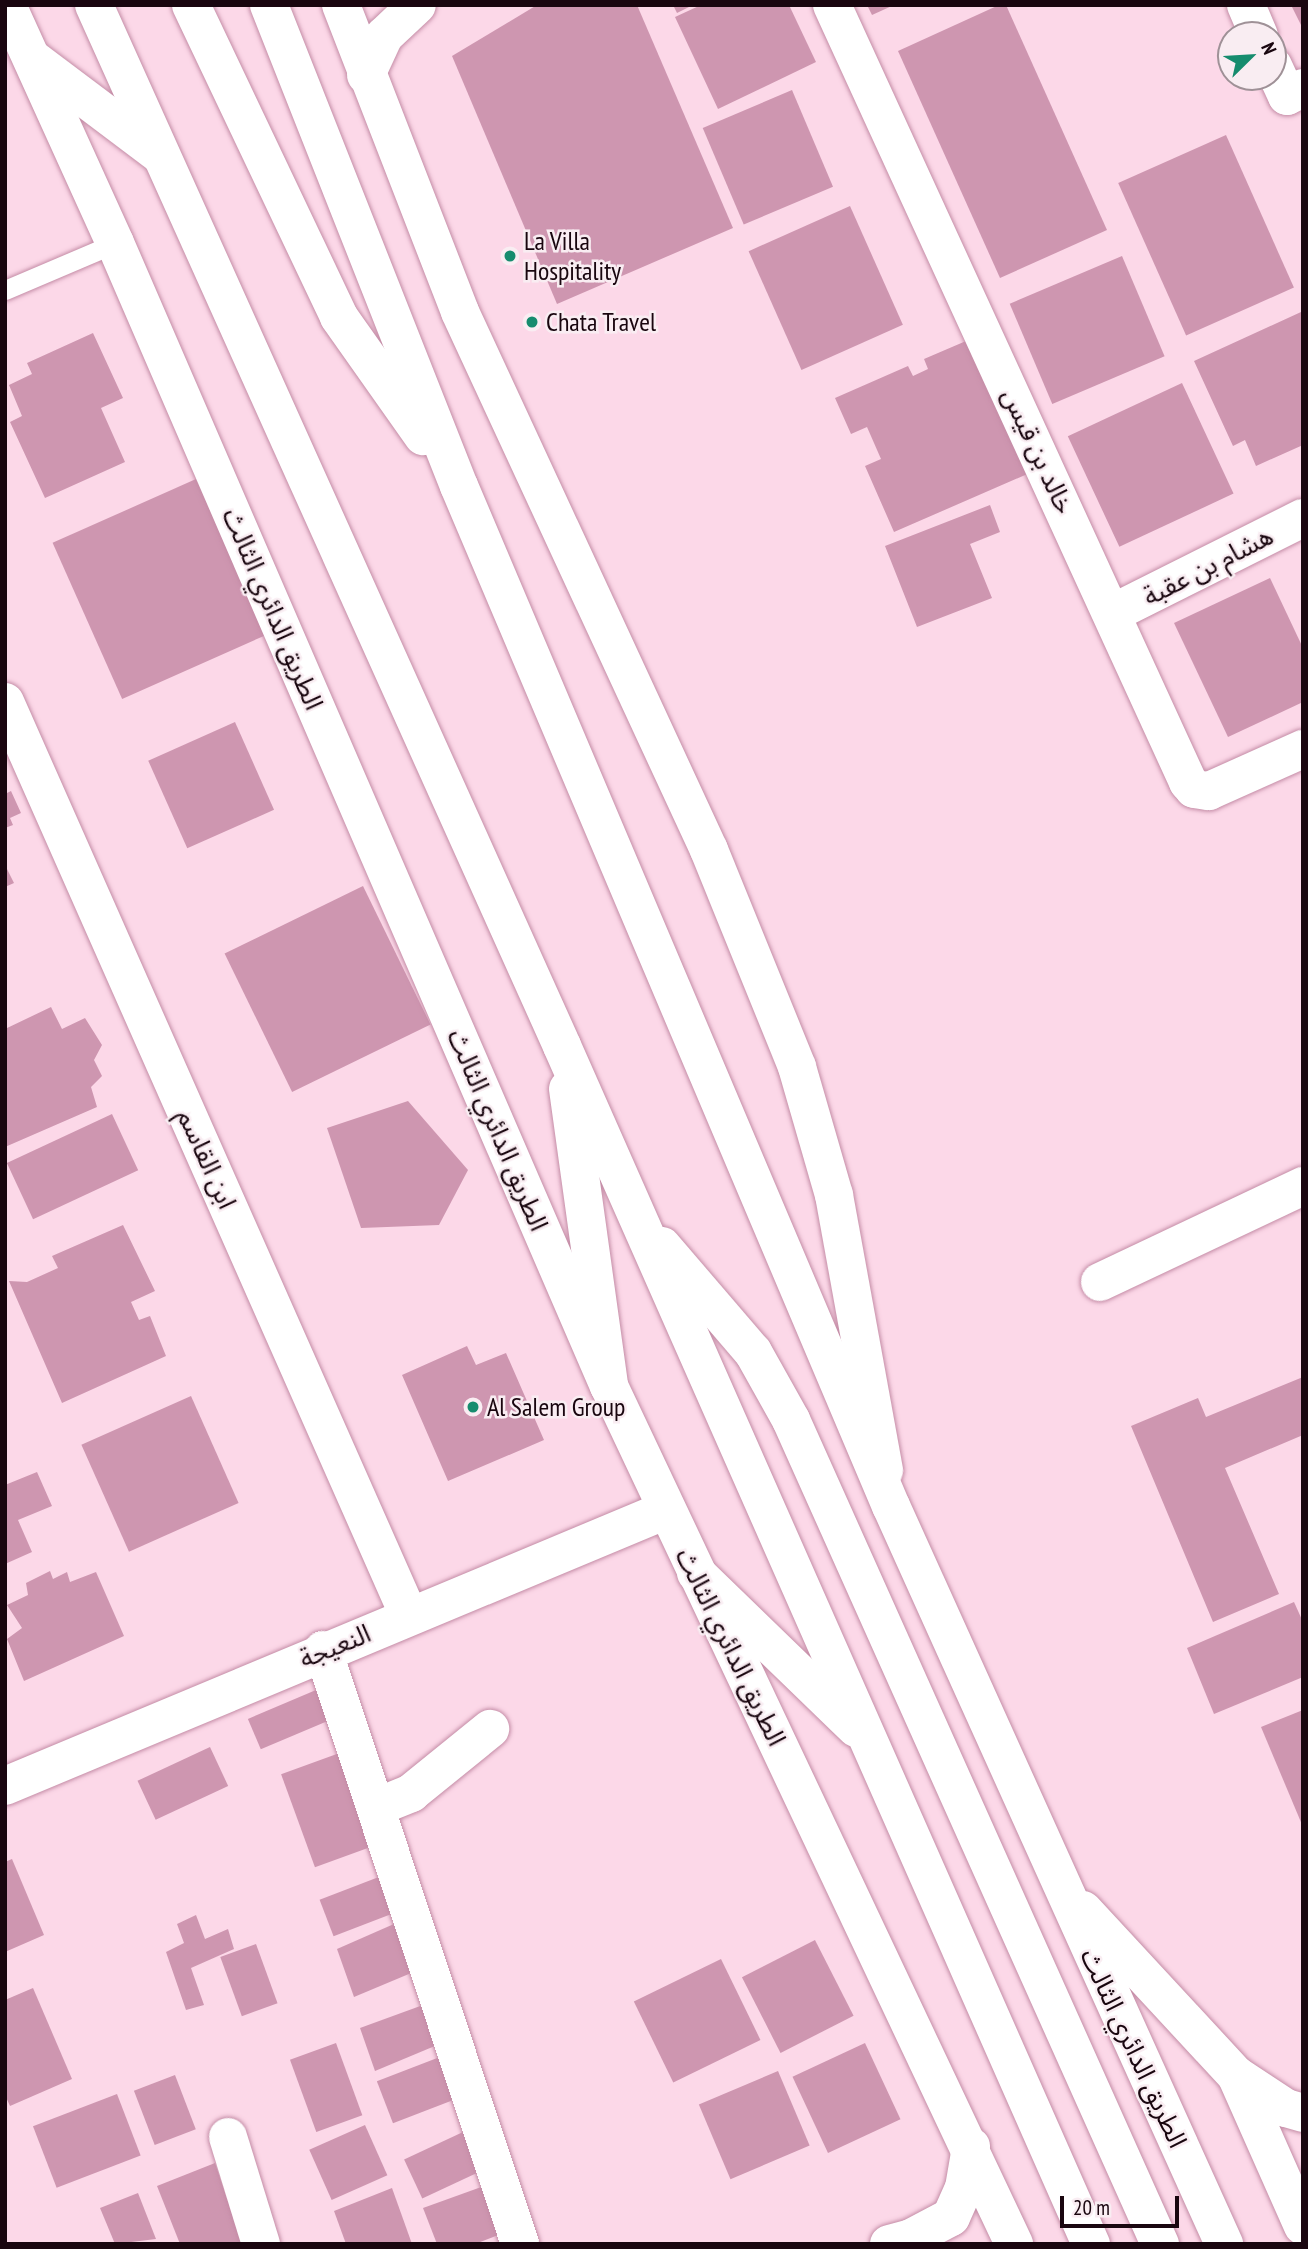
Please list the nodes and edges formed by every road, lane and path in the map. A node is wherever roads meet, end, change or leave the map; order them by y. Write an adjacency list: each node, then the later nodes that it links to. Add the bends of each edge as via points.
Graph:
1 (7, 5): 8 (main road, الطريق الدائري الثالث)
2 (93, 5): 12 (main road)
3 (191, 5): 15 (main road, via 339,317)
4 (269, 5): 15 (main road, الطريق الدائري الثالث)
5 (341, 5): 7 (main road, via 375,12); 9 (main road, الطريق الدائري الثالث)
6 (832, 5): 17 (main road, خالد بن قيس)
7 (414, 7): 9 (main road, via 384,36)
8 (33, 59): 12 (main road); 13 (main road, الطريق الدائري الثالث)
9 (366, 75): 25 (main road, الطريق الدائري الثالث, via 460,312 709,850 801,1078 834,1195)
10 (1303, 89): 11 (main road, via 1287,96)
11 (1285, 91)
12 (165, 159): 20 (main road)
13 (116, 243): 14 (lane); 24 (main road, الطريق الدائري الثالث)
14 (5, 290)
15 (459, 486): 25 (main road, الطريق الدائري الثالث)
16 (1303, 518): 17 (main road, هشام بن عقبة)
17 (1113, 613): 19 (main road, خالد بن قيس, via 1194,789 1209,791)
18 (5, 702): 28 (main road, ابن القاسم)
19 (1303, 749)
20 (562, 1046): 22 (main road); 24 (main road)
21 (1303, 1186): 23 (main road)
22 (639, 1221): 31 (main road); 45 (main road, via 730,1321 774,1386)
23 (1100, 1282)
24 (609, 1387): 26 (main road, الطريق الدائري الثالث)
25 (891, 1506): 34 (main road, الطريق الدائري الثالث)
26 (666, 1510): 27 (main road, الطريق الدائري الثالث); 28 (main road, النعيجة)
27 (696, 1573): 31 (main road); 38 (main road, الطريق الدائري الثالث)
28 (409, 1616): 29 (main road, النعيجة)
29 (323, 1650): 32 (main road, النعيجة); 33 (main road)
30 (491, 1729): 33 (main road, via 411,1793)
31 (870, 1742): 44 (main road)
32 (5, 1786)
33 (377, 1807): 42 (main road)
34 (1059, 1882): 35 (main road); 46 (main road, الطريق الدائري الثالث)
35 (1236, 2076): 36 (main road, via 1286,2108); 39 (main road)
36 (1303, 2113)
37 (228, 2137): 41 (main road)
38 (971, 2147): 40 (main road, via 964,2188 950,2217); 43 (main road, الطريق الدائري الثالث)
39 (1301, 2206)
40 (911, 2242)
41 (261, 2244)
42 (520, 2244)
43 (1014, 2244)
44 (1091, 2244)
45 (1160, 2244)
46 (1224, 2244)

